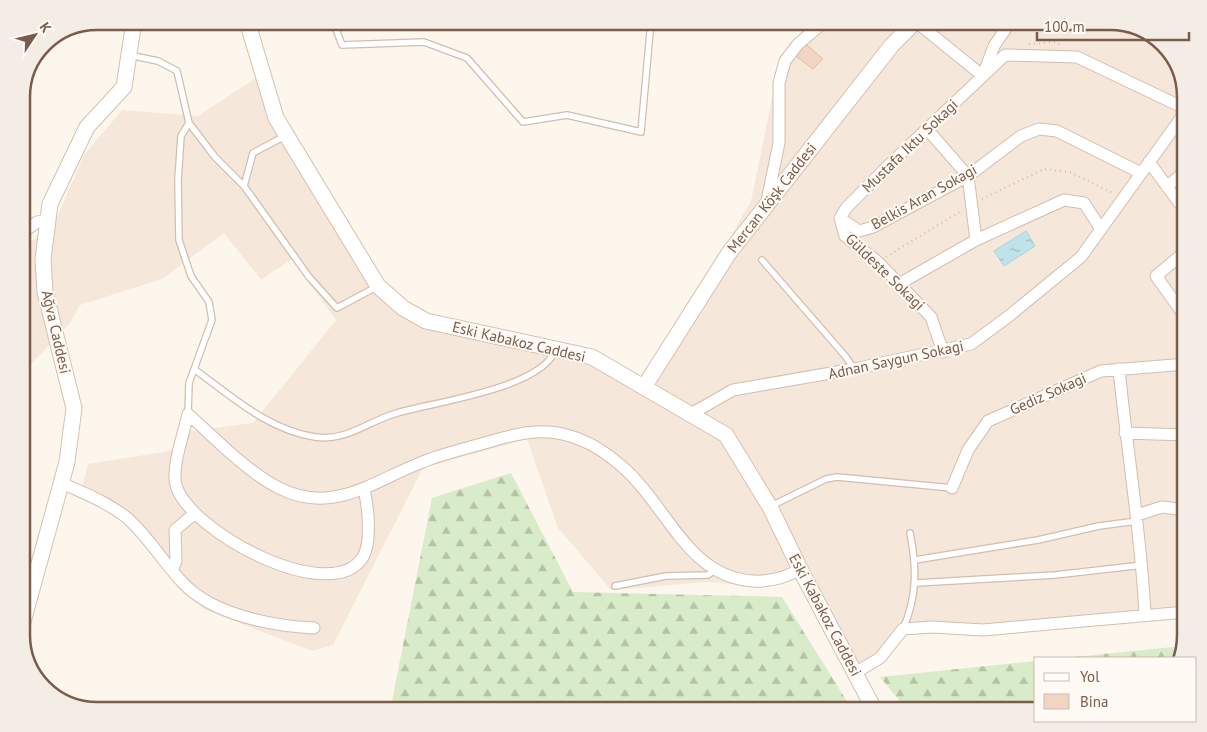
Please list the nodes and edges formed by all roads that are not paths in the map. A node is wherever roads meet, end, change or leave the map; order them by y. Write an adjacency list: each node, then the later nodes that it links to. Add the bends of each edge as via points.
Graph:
1 (133, 30): 9 (street, Ağva Caddesi)
2 (250, 30): 15 (street, Eski Kabakoz Caddesi, via 276,118)
3 (336, 30): 4 (lane, via 342,45 424,42 467,58 523,122 567,114 641,132)
4 (650, 30)
5 (814, 30): 23 (street, via 785,61 779,83 779,143)
6 (907, 30): 23 (street, Mercan Köşk Caddesi, via 892,44)
7 (927, 30): 10 (street)
8 (1005, 30): 10 (street, Mustafa Iktu Sokagi, via 994,46)
9 (129, 55): 12 (lane, via 158,61 177,71); 25 (street, Ağva Caddesi, via 124,87 87,127 50,204)
10 (983, 76): 11 (street, Mustafa Iktu Sokagi, via 1005,55 1077,57); 14 (street, Mustafa Iktu Sokagi)
11 (1177, 106)
12 (189, 123): 20 (lane, via 215,157); 37 (lane, via 181,136 179,240 190,276 209,302 212,314 211,326)
13 (1177, 123): 16 (street, Adnan Saygun Sokagi)
14 (927, 129): 18 (street); 24 (street, Mustafa Iktu Sokagi, via 847,207)
15 (286, 135): 20 (lane, via 253,153); 32 (street, Eski Kabakoz Caddesi)
16 (1149, 162): 17 (street, Adnan Saygun Sokagi); 21 (street)
17 (1141, 173): 18 (street, Belkis Aran Sokagi, via 1057,131 1039,129 1021,136); 27 (street, Adnan Saygun Sokagi)
18 (968, 176): 24 (street, Belkis Aran Sokagi, via 873,228 859,231); 28 (street)
19 (1177, 178): 21 (street)
20 (244, 186): 32 (lane, via 309,277 337,308)
21 (1167, 187): 22 (street)
22 (1177, 198)
23 (765, 209): 40 (street, Mercan Köşk Caddesi, via 728,253)
24 (840, 218): 31 (street, Güldeste Sokagi, via 845,236)
25 (47, 220): 26 (street); 45 (street, Ağva Caddesi, via 43,259 45,292 74,408 68,462)
26 (30, 227)
27 (1101, 229): 28 (street, via 1084,203 1064,200); 35 (street, Adnan Saygun Sokagi, via 1081,257 1009,316 970,344)
28 (976, 240): 31 (street)
29 (1177, 258): 33 (street, via 1156,276)
30 (762, 260): 38 (lane)
31 (899, 284): 35 (street, Güldeste Sokagi, via 931,317)
32 (378, 286): 34 (street, Eski Kabakoz Caddesi, via 403,308 426,321)
33 (1177, 305)
34 (556, 349): 37 (lane, via 542,367 494,389 398,413 333,437 308,436 271,424); 40 (street, Eski Kabakoz Caddesi, via 592,357)
35 (943, 352): 38 (street, Adnan Saygun Sokagi)
36 (1177, 365): 39 (street, Gediz Sokagi)
37 (194, 369): 41 (lane, via 188,391)
38 (854, 369): 42 (street, Adnan Saygun Sokagi, via 733,390)
39 (1119, 369): 43 (street); 46 (street, Gediz Sokagi, via 1101,371 988,422 968,450)
40 (644, 387): 42 (street, Eski Kabakoz Caddesi)
41 (188, 414): 47 (street, via 278,488 315,498 348,496); 50 (street, via 174,474 180,494)
42 (689, 415): 48 (street, Eski Kabakoz Caddesi, via 726,435)
43 (1125, 433): 44 (street); 51 (street)
44 (1177, 435)
45 (62, 483): 56 (street, via 125,517); 60 (street, Ağva Caddesi)
46 (952, 488): 48 (lane, via 837,477 826,479)
47 (364, 490): 50 (street, via 368,521 364,555 355,565 339,573 307,571 268,561 244,549); 57 (street, via 436,457 524,432 552,431 583,441 610,456 638,482 684,542)
48 (770, 507): 55 (street, Eski Kabakoz Caddesi)
49 (1177, 509): 51 (street, via 1162,507)
50 (194, 514): 56 (street, via 176,530 176,561)
51 (1138, 518): 53 (lane, via 1038,540); 54 (street)
52 (910, 533): 53 (lane)
53 (915, 560): 58 (lane)
54 (1142, 565): 58 (lane, via 1055,575); 62 (street)
55 (800, 568): 57 (street, via 776,580 761,582 745,581); 65 (street, Eski Kabakoz Caddesi)
56 (172, 570): 63 (street, via 185,586 205,600 234,613 282,625)
57 (715, 570): 59 (lane, via 708,575 666,576)
58 (916, 583): 64 (lane, via 912,607)
59 (615, 586)
60 (30, 597)
61 (1177, 613): 62 (street)
62 (1144, 615): 64 (street, via 983,630)
63 (314, 628)
64 (903, 629): 65 (street, via 880,658)
65 (855, 673): 66 (street, Eski Kabakoz Caddesi)
66 (870, 702)

